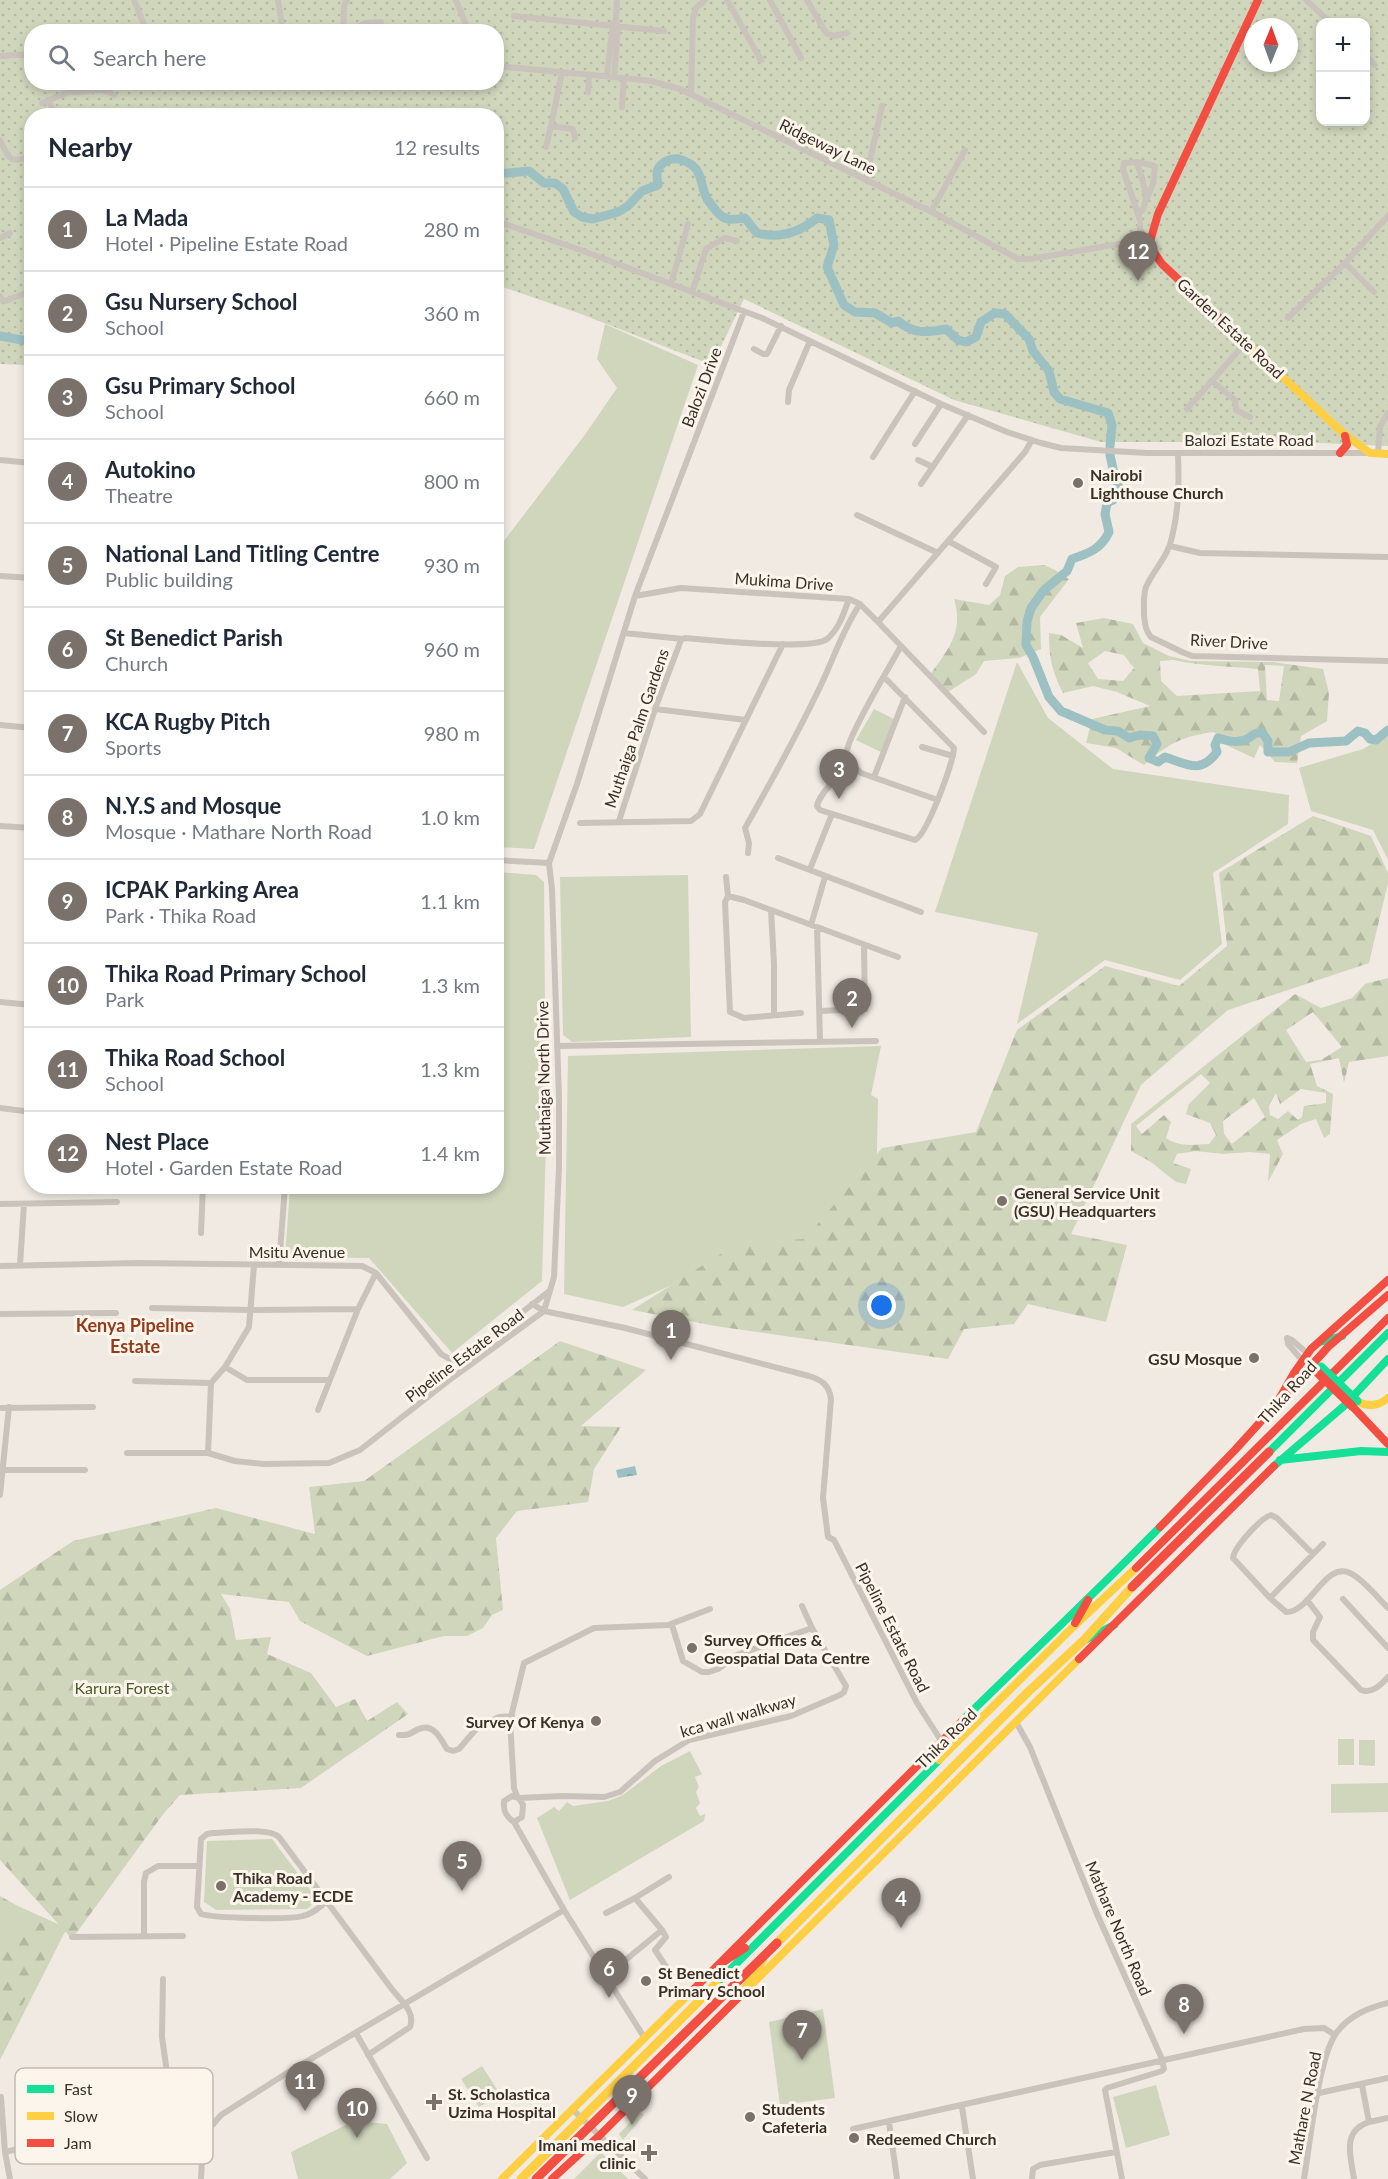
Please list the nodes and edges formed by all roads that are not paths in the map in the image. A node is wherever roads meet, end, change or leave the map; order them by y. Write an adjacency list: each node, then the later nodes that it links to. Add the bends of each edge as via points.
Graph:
1 (134, 0): 15 (street)
2 (278, 0): 16 (street)
3 (347, 0): 17 (street)
4 (456, 0): 19 (street)
5 (617, 0): 20 (street)
6 (705, 0): 36 (street, via 696,8 693,18)
7 (728, 0): 26 (street)
8 (770, 0): 25 (street)
9 (807, 0): 22 (street, via 826,33)
10 (1258, 0): 58 (main road)
11 (1306, 0): 13 (street)
12 (514, 16): 20 (street)
13 (1326, 18)
14 (381, 22): 18 (street)
15 (144, 24)
16 (282, 24)
17 (344, 24)
18 (363, 24)
19 (465, 24)
20 (615, 24): 21 (street); 32 (street)
21 (664, 31)
22 (847, 33)
23 (24, 54): 24 (street)
24 (0, 56)
25 (801, 58)
26 (761, 60)
27 (1370, 60): 28 (street)
28 (1375, 65)
29 (504, 67): 30 (street, Ridgeway Lane)
30 (562, 72): 31 (street, Ridgeway Lane); 41 (street)
31 (589, 75): 32 (street, Ridgeway Lane); 35 (street)
32 (610, 76): 33 (street, Ridgeway Lane)
33 (624, 78): 36 (street, Ridgeway Lane, via 669,85); 39 (street)
34 (69, 92): 37 (street, via 105,90); 40 (street, via 45,101)
35 (588, 92)
36 (691, 94): 48 (street, Ridgeway Lane)
37 (114, 95)
38 (882, 106): 48 (street)
39 (622, 107)
40 (50, 108)
41 (551, 126): 42 (street, via 573,129); 44 (street)
42 (575, 138)
43 (0, 140): 46 (street, via 8,158)
44 (546, 147)
45 (965, 150): 50 (street)
46 (24, 159)
47 (1137, 162): 49 (street); 49 (street, via 1155,166); 52 (street, via 1124,164 1123,169)
48 (866, 179): 50 (street, Ridgeway Lane)
49 (1146, 201): 52 (street)
50 (931, 212): 58 (street, Ridgeway Lane, via 1017,259 1108,245)
51 (1388, 216): 59 (street)
52 (1140, 220): 58 (street)
53 (504, 223): 60 (street)
54 (688, 224): 60 (street)
55 (10, 233): 56 (street)
56 (0, 238)
57 (737, 241): 61 (street, via 724,238 708,247)
58 (1145, 244): 69 (main road, Garden Estate Road)
59 (1345, 263): 62 (street); 66 (street)
60 (671, 284): 61 (street)
61 (692, 292): 65 (street)
62 (1374, 292)
63 (24, 294): 64 (street, via 9,301)
64 (0, 296)
65 (744, 312): 67 (street); 99 (street, Balozi Drive)
66 (1288, 318)
67 (781, 326): 68 (street); 70 (street, via 767,354)
68 (810, 341): 72 (street); 73 (street, via 789,390)
69 (1247, 341): 71 (street); 79 (main road, Garden Estate Road)
70 (754, 348)
71 (1212, 381): 75 (street); 78 (street, via 1235,400 1236,410)
72 (915, 391): 74 (street); 85 (street)
73 (788, 402)
74 (941, 404): 77 (street); 81 (street)
75 (1187, 409)
76 (1388, 413): 84 (street, via 1380,427)
77 (968, 416): 80 (street); 89 (street)
78 (1250, 417)
79 (1345, 435): 83 (main road, via 1347,445); 84 (main road, Garden Estate Road)
80 (1032, 440): 82 (street, Balozi Estate Road, via 1061,448); 92 (street)
81 (915, 444)
82 (1178, 453): 83 (street, Balozi Estate Road); 93 (street, River Drive, via 1179,500)
83 (1340, 453): 84 (street, Balozi Estate Road)
84 (1379, 453)
85 (873, 457)
86 (0, 460): 88 (street)
87 (918, 460): 89 (street)
88 (24, 462)
89 (933, 467): 90 (street)
90 (921, 484)
91 (857, 515): 94 (street)
92 (948, 541): 94 (street); 98 (street, via 996,567)
93 (1170, 546): 95 (street, via 1200,553); 107 (street, River Drive, via 1144,593 1144,620 1150,637 1192,656)
94 (938, 553): 102 (street)
95 (1388, 557)
96 (0, 576): 97 (street)
97 (24, 578)
98 (986, 584)
99 (635, 596): 100 (street, Mukima Drive, via 681,588); 103 (street, Balozi Drive)
100 (849, 599): 101 (street, Mukima Drive); 105 (street, Muthaiga Palm Gardens, via 838,626 824,641)
101 (860, 604): 102 (street, Mukima Drive); 125 (street, via 802,724 745,828)
102 (878, 622): 106 (street, Mukima Drive)
103 (624, 633): 104 (street); 128 (street, Balozi Drive)
104 (683, 639): 105 (street, Muthaiga Palm Gardens); 110 (street, Muthaiga Palm Gardens)
105 (783, 644): 111 (street, Muthaiga Palm Gardens)
106 (901, 646): 108 (street); 114 (street, Mukima Drive)
107 (1388, 661)
108 (884, 677): 109 (street); 116 (street)
109 (905, 697): 117 (street, via 950,743); 118 (street)
110 (655, 709): 111 (street); 121 (street, Muthaiga Palm Gardens)
111 (746, 720): 121 (street, Muthaiga Palm Gardens, via 700,814 692,821)
112 (0, 725): 113 (street)
113 (24, 727)
114 (984, 732)
115 (922, 747): 117 (street)
116 (845, 754): 118 (street, via 856,770); 120 (street, via 843,768 818,804 820,810)
117 (953, 756): 119 (street)
118 (874, 777): 119 (street)
119 (938, 800): 120 (street, via 922,835 915,840)
120 (832, 814): 129 (street)
121 (618, 821): 122 (street, Muthaiga Palm Gardens)
122 (580, 823)
123 (0, 826): 124 (street)
124 (24, 828)
125 (748, 853)
126 (778, 858): 129 (street)
127 (504, 860): 128 (street)
128 (549, 863): 145 (street, Muthaiga North Drive)
129 (810, 869): 131 (street)
130 (726, 877): 132 (street)
131 (825, 877): 134 (street); 135 (street)
132 (728, 896): 133 (street); 142 (street, via 725,902 730,1012 744,1018)
133 (771, 910): 135 (street); 142 (street)
134 (921, 912)
135 (814, 926): 136 (street); 140 (street)
136 (864, 945): 137 (street); 140 (street, via 866,1009)
137 (898, 957)
138 (0, 1002): 139 (street)
139 (24, 1004)
140 (820, 1011): 143 (street)
141 (801, 1013): 142 (street)
142 (774, 1014)
143 (820, 1041): 144 (street); 145 (street)
144 (876, 1041)
145 (557, 1046): 160 (street, Muthaiga North Drive, via 558,1190 554,1276)
146 (0, 1108): 147 (street)
147 (24, 1111)
148 (203, 1194): 153 (street)
149 (284, 1194): 154 (street)
150 (117, 1202): 152 (street)
151 (0, 1204): 152 (street)
152 (24, 1204): 155 (street)
153 (201, 1233)
154 (279, 1264): 156 (street, Msitu Avenue); 158 (street, Msitu Avenue, via 356,1264)
155 (20, 1265): 156 (street, Msitu Avenue); 157 (street, Msitu Avenue)
156 (254, 1265): 165 (street)
157 (0, 1266)
158 (376, 1273): 162 (street, via 441,1354 452,1361 470,1353); 164 (street)
159 (1388, 1280): 172 (main road)
160 (548, 1292): 162 (street); 166 (street)
161 (1388, 1295): 171 (main road, Thika Road)
162 (532, 1304): 166 (street)
163 (152, 1308): 165 (street)
164 (358, 1309): 165 (street); 176 (street)
165 (251, 1310): 175 (street, via 249,1327)
166 (544, 1311): 188 (street, Pipeline Estate Road, via 360,1450 329,1463 238,1462); 212 (street, Pipeline Estate Road, via 808,1376 829,1388 823,1497 828,1536 834,1540 917,1703)
167 (116, 1313): 168 (street)
168 (0, 1314)
169 (1388, 1318): 205 (main road, Thika Road)
170 (1388, 1333): 206 (main road, Thika Road, bridge, via 1121,1598)
171 (1342, 1336): 172 (main road); 174 (main road, Thika Road)
172 (1318, 1343): 174 (main road)
173 (1388, 1359): 189 (main road, via 1344,1406)
174 (1312, 1363): 180 (main road, bridge); 197 (main road, Thika Road, via 1235,1450)
175 (225, 1367): 176 (street, via 247,1380); 178 (street)
176 (329, 1380): 184 (street)
177 (135, 1381): 178 (street)
178 (211, 1383): 188 (street)
179 (1388, 1398): 180 (main road, via 1374,1406)
180 (1358, 1404): 185 (main road)
181 (9, 1407): 182 (street); 183 (street); 190 (street)
182 (93, 1407)
183 (0, 1408)
184 (318, 1410)
185 (1388, 1444)
186 (1388, 1452): 189 (main road, via 1361,1451)
187 (127, 1453): 188 (street, Pipeline Estate Road)
188 (208, 1453)
189 (1281, 1460): 203 (main road)
190 (4, 1470): 191 (street); 192 (street)
191 (85, 1470)
192 (0, 1495)
193 (1323, 1544): 194 (street)
194 (1313, 1554): 195 (street); 195 (street, via 1274,1515 1268,1515 1235,1550 1233,1558)
195 (1269, 1598): 198 (street, via 1288,1612)
196 (1343, 1599): 207 (street)
197 (1088, 1600): 205 (main road); 212 (main road, Thika Road)
198 (1307, 1600): 200 (street, via 1334,1573 1344,1571 1353,1574); 208 (street, via 1320,1617 1312,1637 1361,1690 1372,1691)
199 (802, 1606): 204 (street, kca wall walkway)
200 (1388, 1608)
201 (710, 1610): 202 (street)
202 (672, 1624): 204 (street, via 683,1661 702,1672 718,1669 737,1655); 209 (street, via 594,1628 528,1660 524,1663)
203 (1114, 1625): 206 (main road); 210 (main road)
204 (812, 1628): 213 (street, kca wall walkway, via 846,1686 840,1695 791,1716 688,1740 655,1761 620,1792 604,1797)
205 (1071, 1628): 227 (main road, Thika Road)
206 (1084, 1640): 228 (main road, Thika Road, bridge)
207 (1388, 1648)
208 (1386, 1682)
209 (512, 1716): 211 (street, via 499,1717 477,1728 453,1751 428,1728); 213 (street, via 509,1732)
210 (1016, 1722): 233 (main road); 240 (street, Mathare North Road)
211 (399, 1735)
212 (942, 1742): 229 (main road, Thika Road)
213 (516, 1797): 214 (street, via 523,1805); 215 (street, via 504,1801 509,1819)
214 (522, 1817): 215 (street); 216 (street)
215 (514, 1822): 216 (street)
216 (521, 1834): 221 (street)
217 (198, 1866): 220 (street, via 197,1906 205,1916 302,1917); 220 (street, via 199,1843 207,1834 272,1833); 224 (street, via 158,1866 146,1873)
218 (669, 1877): 219 (street)
219 (635, 1898): 222 (street); 223 (street)
220 (327, 1901): 235 (street)
221 (564, 1910): 230 (street); 235 (street)
222 (606, 1913)
223 (662, 1930): 230 (street); 231 (street, via 666,1937 655,1950)
224 (144, 1936): 225 (street); 226 (street)
225 (183, 1936)
226 (72, 1937)
227 (760, 1938): 229 (main road); 262 (main road, Thika Road, bridge)
228 (767, 1952): 233 (main road); 263 (main road, Thika Road, bridge)
229 (722, 1963): 238 (main road, Thika Road)
230 (606, 1976): 238 (street)
231 (672, 1976)
232 (163, 1979): 241 (street, via 162,2037)
233 (746, 1988): 253 (main road)
234 (1388, 2002): 237 (street, Mathare N Road, via 1361,2012)
235 (406, 2005): 236 (street); 239 (street, via 410,2027)
236 (356, 2034): 239 (street); 251 (street, via 287,2073)
237 (1335, 2035): 240 (street, via 1324,2028 1304,2029); 244 (street, Mathare N Road, via 1323,2067)
238 (644, 2037): 247 (main road, Thika Road)
239 (368, 2055): 257 (street)
240 (1162, 2060): 246 (street); 256 (street, via 1162,2072 1105,2090)
241 (166, 2068)
242 (1388, 2078): 243 (street)
243 (1362, 2085): 244 (street); 250 (street)
244 (1319, 2093): 270 (street, Mathare N Road)
245 (1, 2097): 255 (street)
246 (962, 2107): 249 (street); 267 (street)
247 (573, 2110): 253 (street); 261 (main road, Thika Road)
248 (1388, 2118): 250 (street)
249 (889, 2122): 252 (street); 266 (street)
250 (1369, 2122): 271 (street, via 1354,2131 1350,2141)
251 (213, 2124)
252 (853, 2129)
253 (599, 2136): 264 (main road); 265 (street)
254 (15, 2150): 255 (street)
255 (5, 2152): 259 (street)
256 (1116, 2152): 268 (street, via 1040,2165 1033,2169); 269 (street)
257 (427, 2158)
258 (202, 2164): 260 (street)
259 (10, 2179)
260 (201, 2179)
261 (502, 2179)
262 (521, 2179)
263 (536, 2179)
264 (552, 2179)
265 (645, 2179)
266 (897, 2179)
267 (973, 2179)
268 (1032, 2179)
269 (1122, 2179)
270 (1304, 2179)
271 (1354, 2179)

